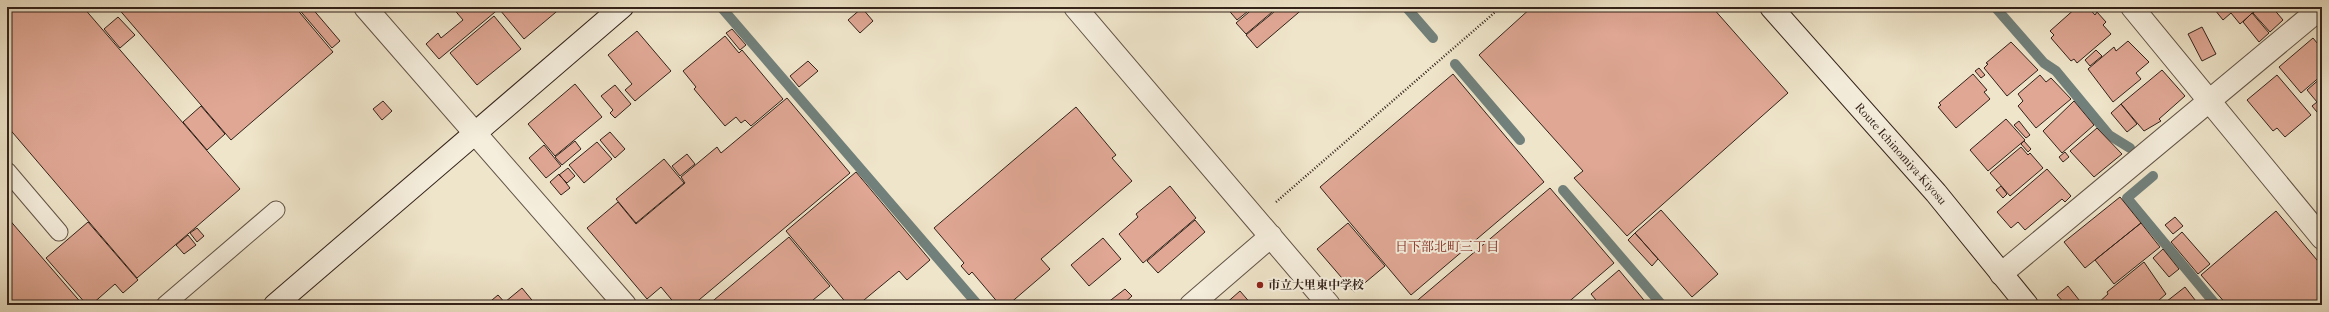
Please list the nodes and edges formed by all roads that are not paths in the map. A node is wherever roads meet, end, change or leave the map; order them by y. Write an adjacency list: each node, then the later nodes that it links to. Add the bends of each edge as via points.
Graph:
1 (365, 7): 8 (street)
2 (622, 7): 8 (street)
3 (1075, 7): 12 (street)
4 (1771, 7): 14 (street, Route Ichinomiya-Kiyosu, via 1936,193)
5 (2132, 7): 7 (street)
6 (2322, 8): 7 (street)
7 (2210, 101): 13 (street); 14 (street)
8 (477, 133): 16 (street); 17 (street)
9 (7, 171): 11 (lane)
10 (276, 210): 15 (lane)
11 (58, 232)
12 (1271, 236): 18 (street); 19 (street)
13 (2322, 238)
14 (2001, 274): 20 (street, Route Ichinomiya-Kiyosu)
15 (165, 305)
16 (275, 305)
17 (625, 305)
18 (1191, 305)
19 (1329, 305)
20 (2027, 305)

